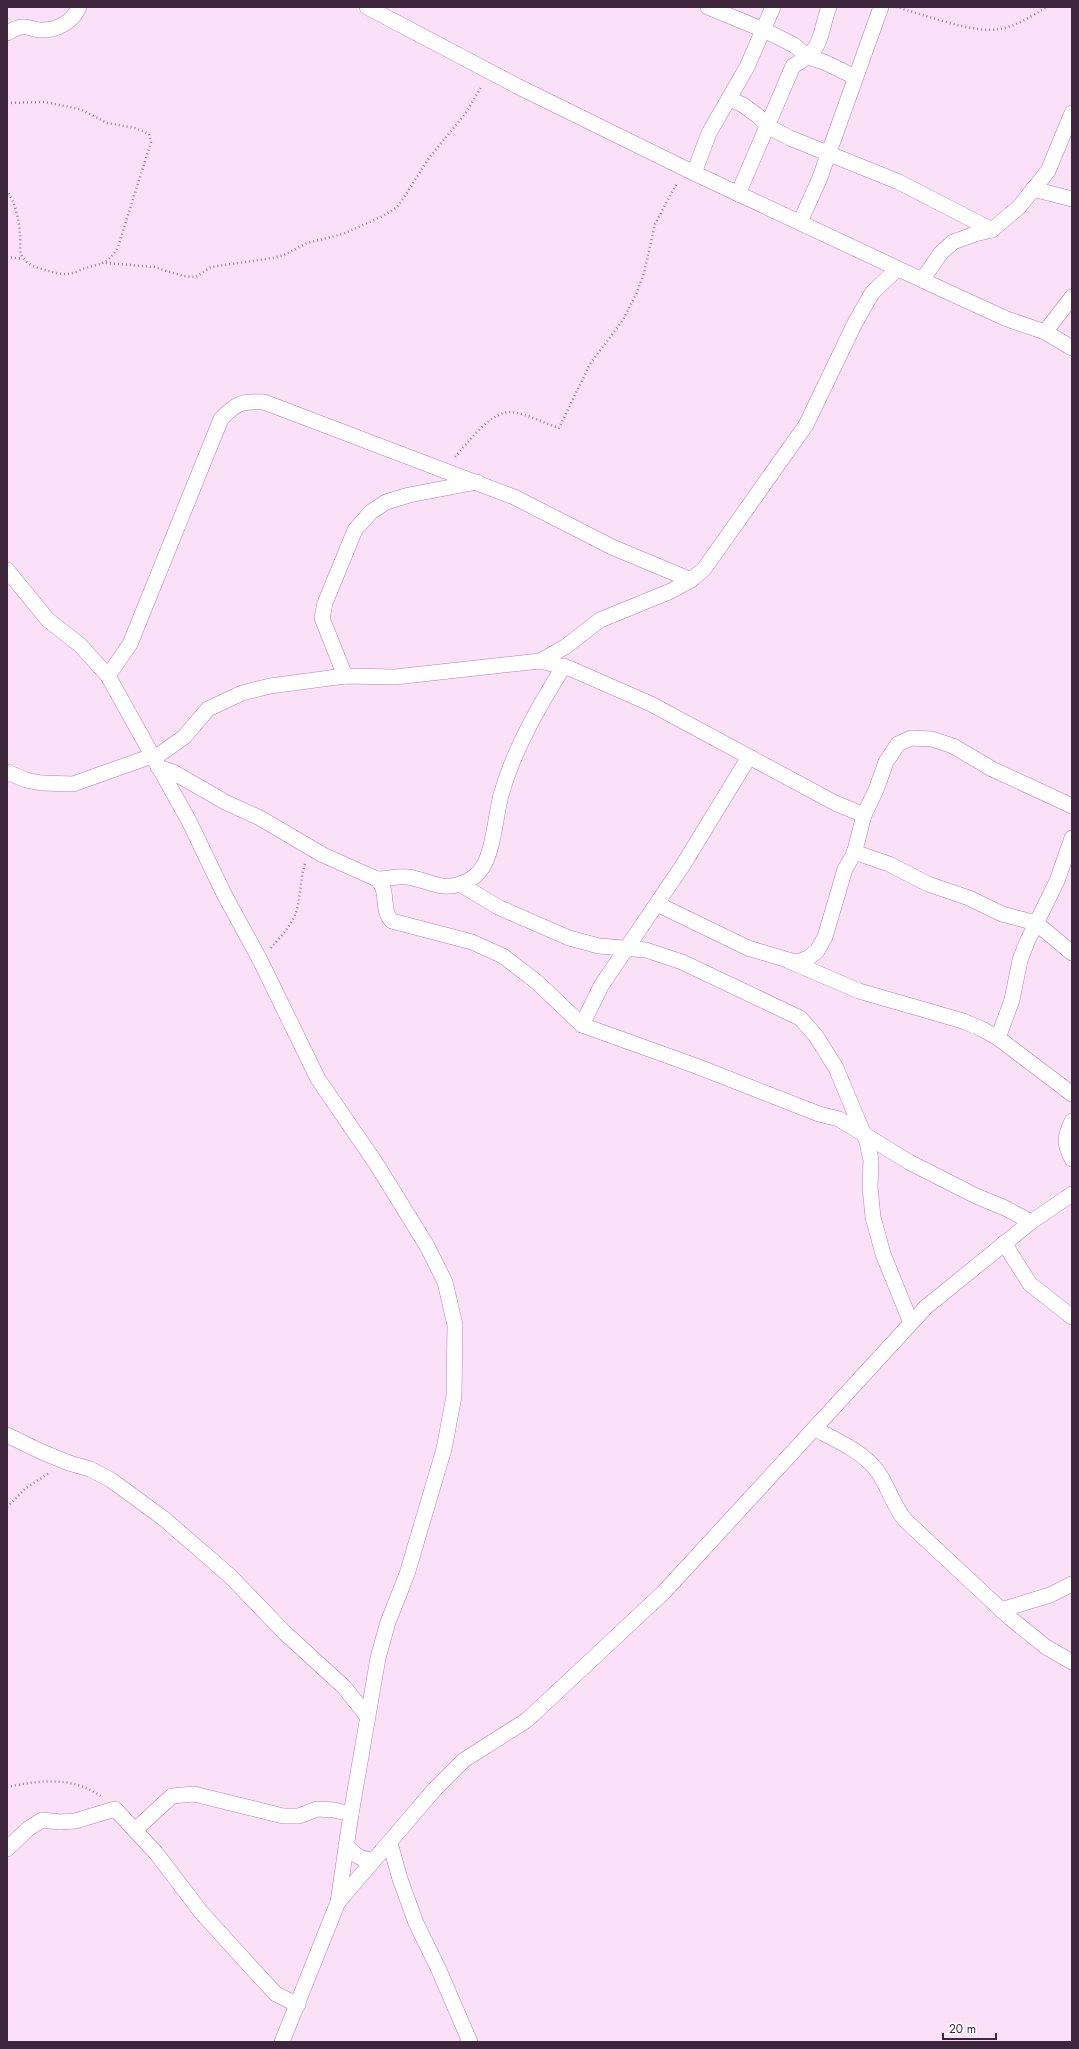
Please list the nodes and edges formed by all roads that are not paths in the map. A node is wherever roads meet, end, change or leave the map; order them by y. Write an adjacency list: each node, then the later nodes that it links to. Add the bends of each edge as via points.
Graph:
1 (78, 7): 9 (street, via 71,19 54,29 22,27)
2 (367, 7): 7 (street)
3 (708, 7): 8 (street)
4 (773, 7): 8 (street)
5 (829, 7): 10 (street, via 820,42)
6 (881, 7): 11 (street)
7 (386, 13): 16 (street, via 490,71)
8 (764, 30): 10 (street, via 794,46); 12 (street)
9 (7, 33)
10 (808, 58): 11 (street, via 824,62); 14 (street, via 793,66)
11 (855, 77): 15 (street)
12 (730, 99): 14 (street, via 743,105); 16 (street)
13 (1072, 113): 17 (street, via 1048,171)
14 (767, 126): 15 (street); 18 (street)
15 (829, 154): 20 (street); 21 (street, via 899,182)
16 (689, 171): 18 (street)
17 (1033, 189): 19 (street); 21 (street, via 1019,207)
18 (738, 194): 20 (street)
19 (1072, 199)
20 (800, 222): 22 (street)
21 (992, 230): 23 (street, via 953,242 941,253)
22 (897, 269): 23 (street); 29 (street, via 872,293 806,425 717,552 704,569)
23 (922, 280): 25 (street, via 1007,319)
24 (1072, 297): 25 (street)
25 (1044, 332): 26 (street)
26 (1072, 348)
27 (477, 482): 29 (street); 32 (street, via 264,402 247,401 233,406 222,419 216,432 130,644); 33 (street, via 386,502 371,512 355,530 325,603 322,618)
28 (7, 570): 32 (street, via 48,620 80,645)
29 (691, 580): 30 (street, via 671,591 600,620 566,647)
30 (540, 661): 31 (street); 33 (street, via 395,677)
31 (564, 666): 34 (street, via 651,704); 42 (street, via 530,724 516,756 502,794 488,857 483,868 473,878)
32 (108, 676): 35 (street)
33 (345, 676): 35 (street, via 270,686 228,698 208,709 184,737)
34 (749, 757): 38 (street, via 835,803); 43 (street)
35 (154, 761): 36 (street, via 73,784 41,783); 41 (street, via 323,855); 64 (street, via 189,821 318,1079 377,1165 427,1246 445,1282 455,1325 454,1396 444,1449 409,1567 388,1622)
36 (7, 772)
37 (1072, 806): 38 (street, via 992,769 953,746 916,737 898,744 892,752)
38 (864, 815): 40 (street)
39 (1072, 838): 44 (street, via 1057,881)
40 (854, 852): 44 (street, via 889,864 928,884 969,898 1002,914); 47 (street, via 845,869 830,923 817,951 798,962)
41 (377, 879): 42 (street, via 408,877 436,886); 48 (street, via 385,891 385,910 392,921 472,942 503,956 538,983)
42 (460, 884): 45 (street, via 498,907 569,938 598,946)
43 (657, 904): 45 (street); 47 (street, via 748,948)
44 (1036, 923): 46 (street); 49 (street, via 1020,960 1012,1000)
45 (627, 949): 48 (street, via 601,986); 52 (street, via 646,950 682,962 800,1018 816,1036 836,1068)
46 (1072, 953)
47 (788, 960): 49 (street, via 860,991 963,1021)
48 (582, 1025): 52 (street, via 819,1114 840,1119)
49 (998, 1038): 50 (street)
50 (1072, 1094)
51 (1072, 1121): 53 (street, via 1065,1135)
52 (864, 1136): 55 (street, via 876,1140 909,1162); 58 (street, via 871,1160 873,1217 884,1254)
53 (1072, 1158)
54 (1072, 1194): 55 (street)
55 (1031, 1222): 56 (street)
56 (1004, 1243): 57 (street, via 1030,1284); 58 (street, via 926,1307)
57 (1072, 1317)
58 (911, 1323): 59 (street)
59 (815, 1429): 62 (street, via 847,1447 877,1470 895,1507 905,1520); 67 (street, via 664,1592 527,1720 464,1760 435,1789)
60 (7, 1435): 64 (street, via 18,1442 90,1469 111,1480 163,1518 230,1576 285,1633 344,1687)
61 (1072, 1584): 62 (street, via 1050,1595)
62 (1001, 1610): 63 (street, via 1046,1647)
63 (1072, 1662)
64 (367, 1716): 65 (street)
65 (351, 1814): 66 (street, via 317,1809 300,1816 283,1816 194,1794 172,1796); 68 (street)
66 (135, 1830): 69 (street, via 115,1809 75,1821 42,1820 28,1829); 72 (street, via 201,1912 253,1970 276,1994)
67 (390, 1843): 70 (street); 74 (street, via 416,1923)
68 (346, 1845): 70 (street, via 357,1856 366,1860); 71 (street)
69 (7, 1849)
70 (375, 1859): 71 (street)
71 (338, 1902): 72 (street)
72 (298, 2005): 73 (street)
73 (282, 2042)
74 (470, 2042)

